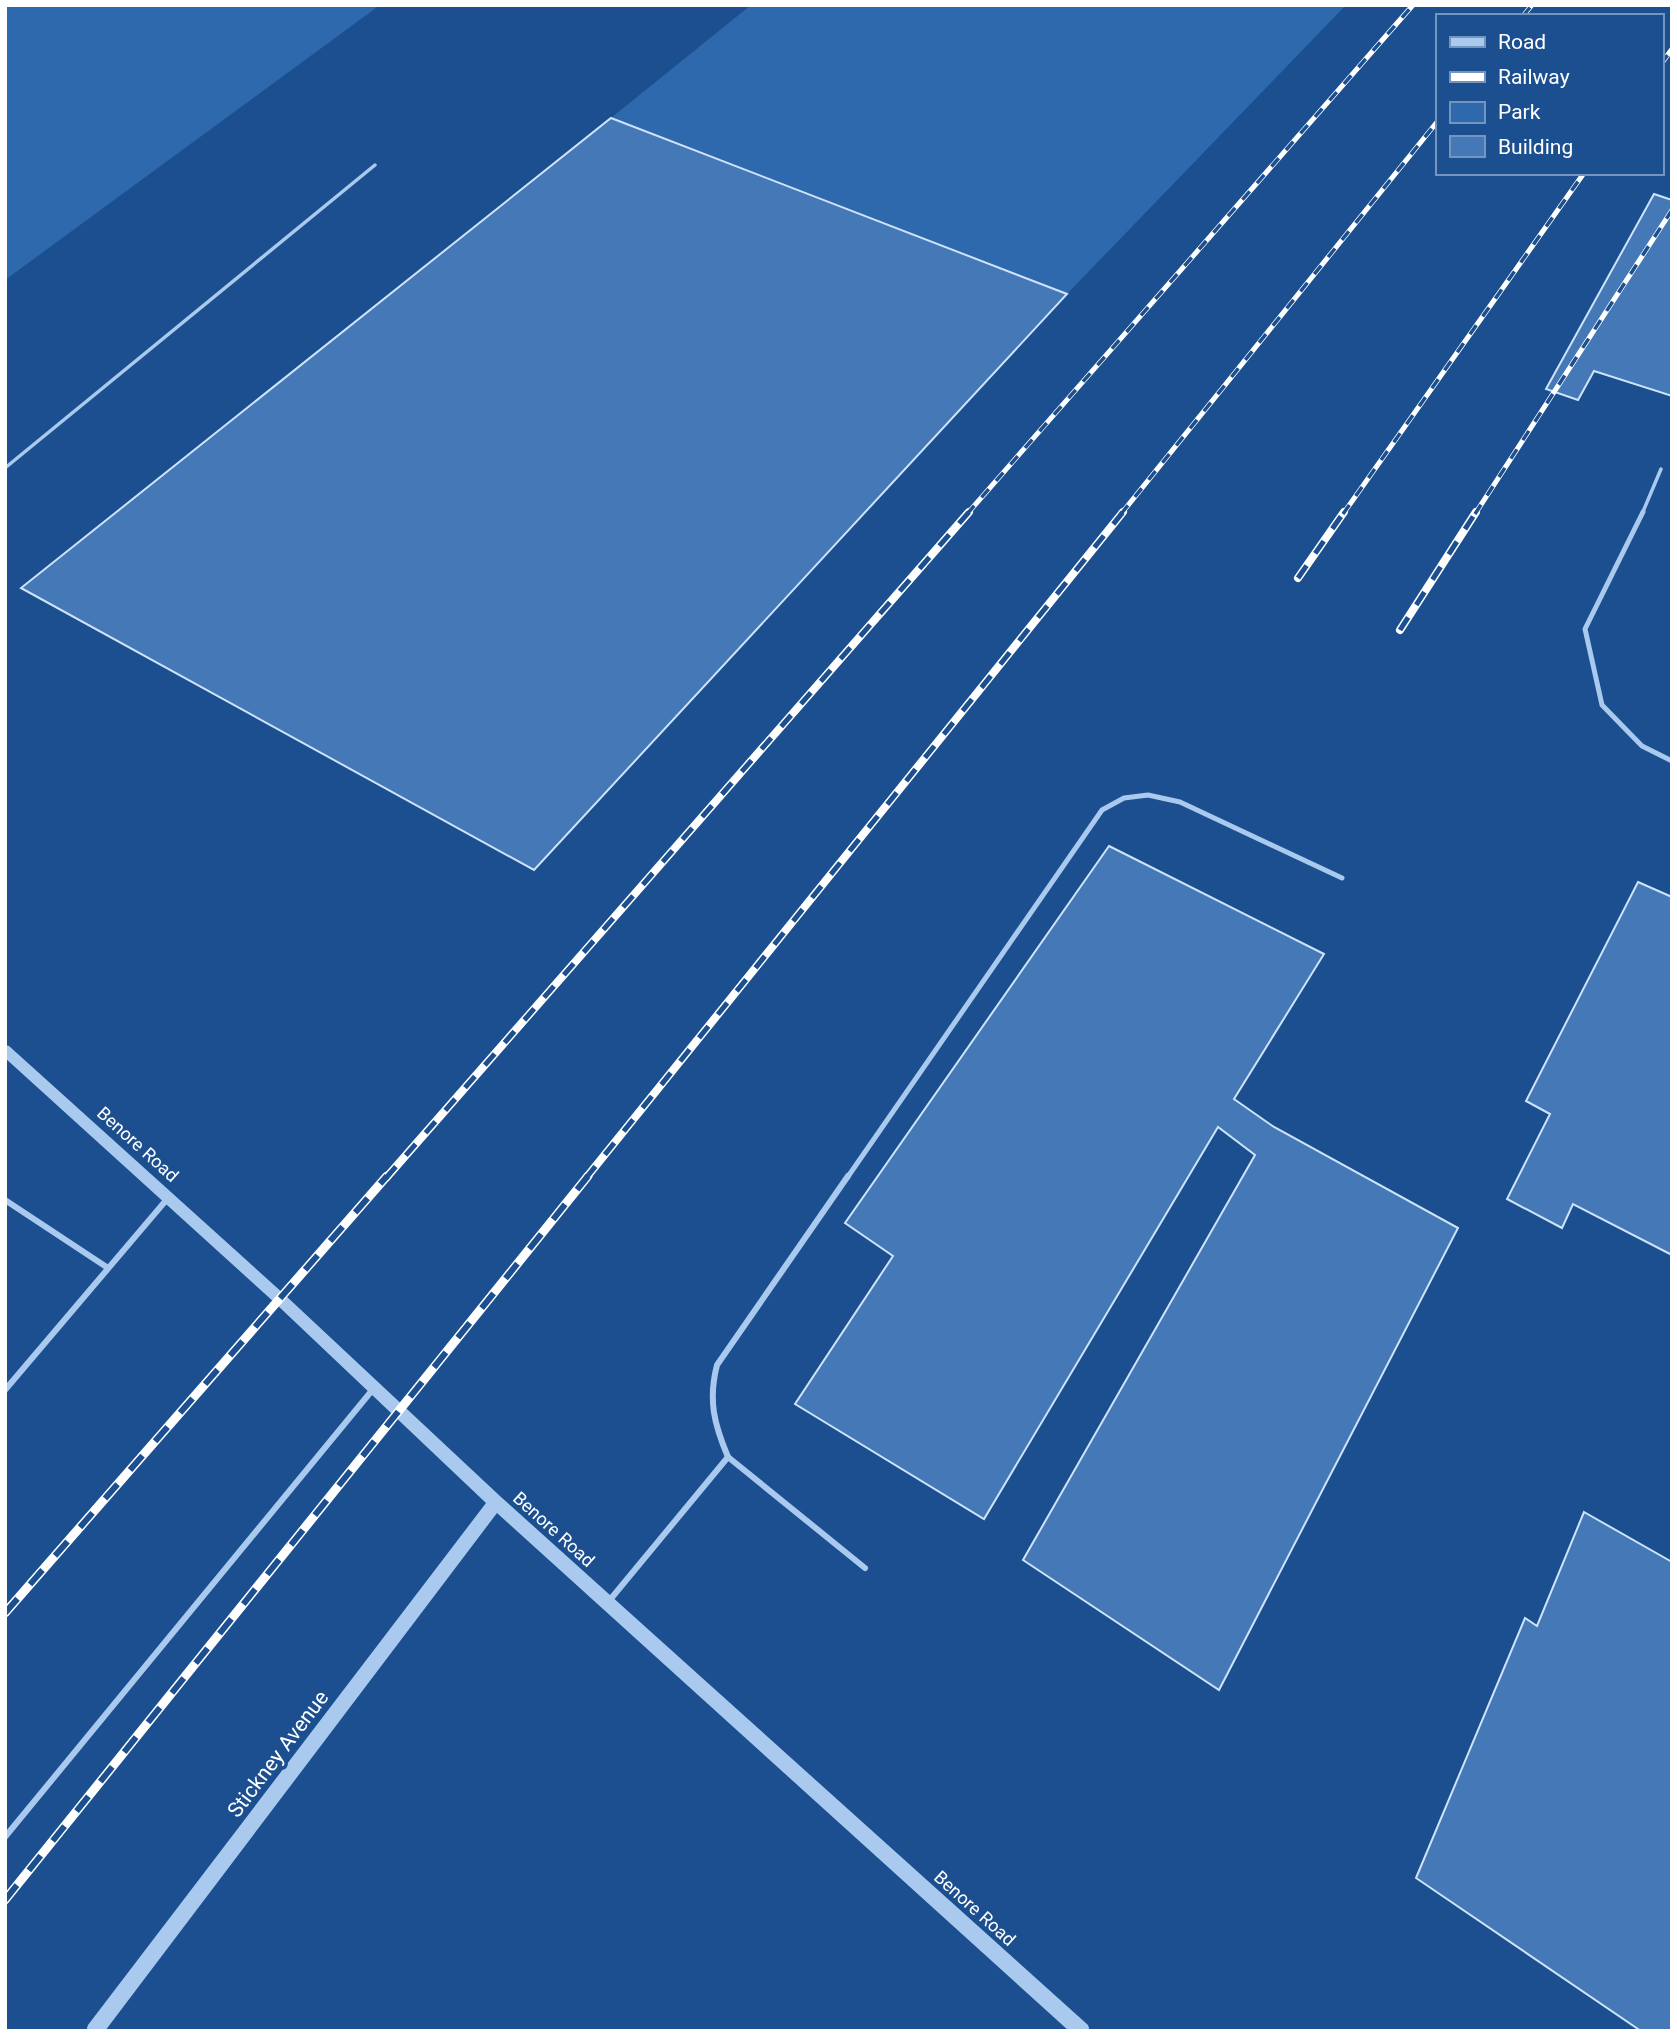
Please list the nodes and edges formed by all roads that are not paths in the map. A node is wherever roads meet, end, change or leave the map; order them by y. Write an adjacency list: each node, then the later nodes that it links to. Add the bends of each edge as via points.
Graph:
1 (374, 165): 2 (lane)
2 (5, 468)
3 (1661, 469): 4 (lane, via 1634,534 1585,629 1602,705 1642,746)
4 (1672, 761)
5 (1342, 878): 12 (lane, via 1180,802 1148,795 1124,798 1102,810 718,1364 709,1392 714,1424)
6 (5, 1050): 7 (street, Benore Road)
7 (168, 1198): 9 (lane); 10 (street, Benore Road)
8 (5, 1200): 9 (lane)
9 (108, 1268): 11 (lane)
10 (374, 1388): 13 (street, Benore Road); 16 (lane)
11 (5, 1390)
12 (728, 1457): 14 (lane); 15 (lane)
13 (495, 1502): 15 (street, Benore Road); 17 (street, Stickney Avenue)
14 (865, 1568)
15 (607, 1603): 18 (street, Benore Road)
16 (5, 1837)
17 (94, 2031)
18 (1082, 2031)

